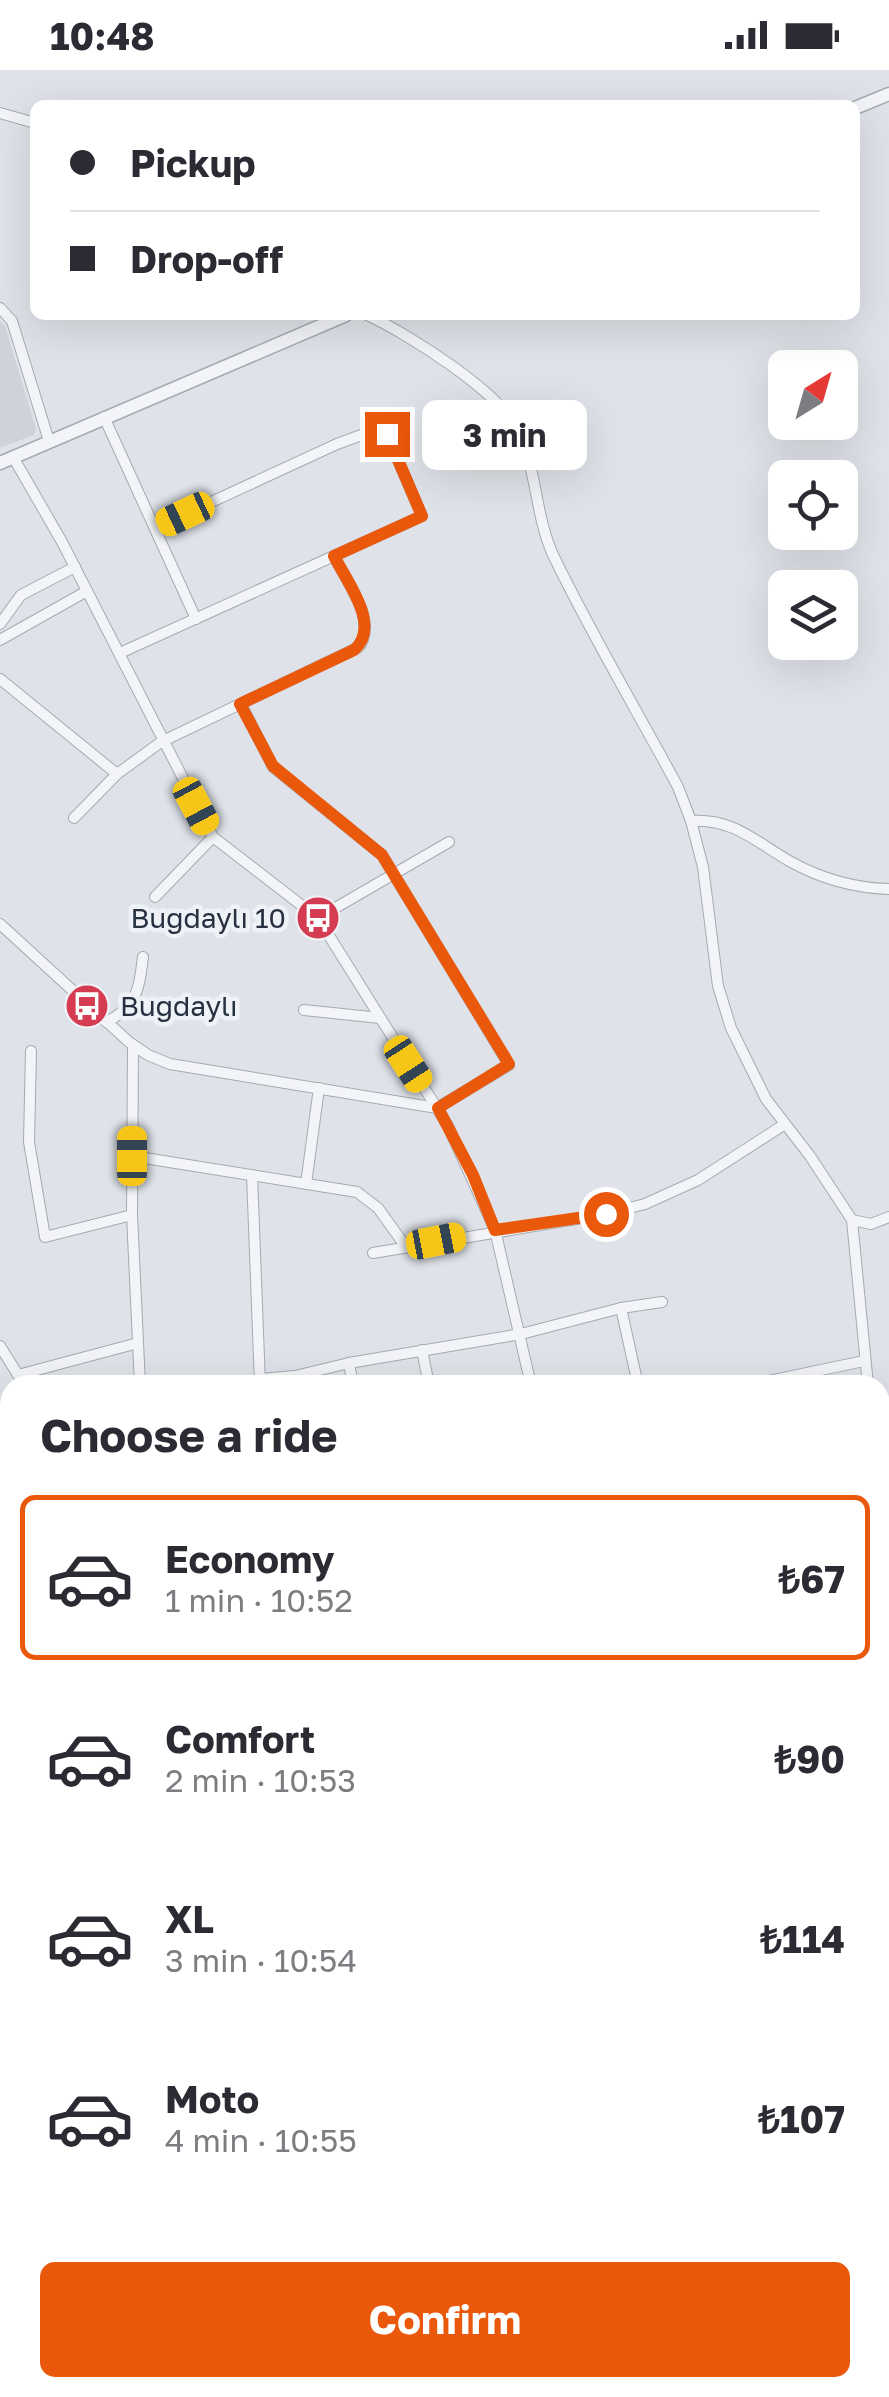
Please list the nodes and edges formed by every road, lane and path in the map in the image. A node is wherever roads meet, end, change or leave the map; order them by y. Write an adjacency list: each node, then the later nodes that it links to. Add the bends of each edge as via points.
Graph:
1 (889, 94): 2 (street)
2 (860, 106)
3 (0, 113): 4 (street)
4 (30, 122)
5 (0, 308): 9 (street, via 12,320)
6 (334, 320): 8 (street)
7 (377, 320): 24 (street, via 449,364 520,432 552,554)
8 (104, 417): 9 (street); 11 (street)
9 (49, 441): 10 (street)
10 (6, 460): 13 (street)
11 (154, 528): 12 (street, via 337,444 375,430 387,434 422,516); 15 (street)
12 (334, 556): 15 (street); 20 (street, via 366,622 363,642)
13 (75, 568): 14 (street); 16 (street, via 21,595)
14 (87, 591): 17 (street); 18 (street)
15 (196, 618): 18 (street)
16 (0, 624)
17 (0, 640)
18 (120, 653): 21 (street)
19 (0, 679): 22 (street)
20 (240, 704): 21 (street); 27 (street, via 273,766 382,855)
21 (161, 742): 22 (street); 25 (street)
22 (116, 774): 23 (street)
23 (74, 818)
24 (692, 821): 28 (street, via 738,828 837,881); 40 (street, via 724,1007 748,1068)
25 (212, 838): 29 (street); 30 (street)
26 (449, 842): 27 (street)
27 (394, 874): 30 (street); 39 (street, via 509,1064)
28 (889, 888)
29 (155, 897)
30 (318, 918): 34 (street)
31 (0, 924): 35 (street)
32 (143, 957): 35 (street, via 137,998)
33 (304, 1010): 34 (street)
34 (380, 1018): 39 (street)
35 (106, 1022): 36 (street)
36 (132, 1045): 38 (street, via 170,1064); 41 (street)
37 (31, 1051): 44 (street, via 28,1142 45,1237)
38 (319, 1088): 39 (street); 43 (street)
39 (438, 1108): 47 (street)
40 (785, 1124): 46 (street); 47 (street, via 663,1197 606,1214)
41 (132, 1156): 42 (street); 44 (street)
42 (252, 1175): 43 (street); 59 (street)
43 (306, 1184): 48 (street, via 365,1196)
44 (132, 1215): 53 (street)
45 (889, 1218): 46 (street, via 871,1224)
46 (852, 1220): 56 (street)
47 (495, 1230): 48 (street); 52 (street)
48 (406, 1247): 49 (street)
49 (373, 1252)
50 (662, 1302): 51 (street)
51 (621, 1308): 52 (street); 64 (street)
52 (520, 1334): 55 (street); 63 (street)
53 (138, 1343): 54 (street, via 18,1375); 58 (street)
54 (0, 1346)
55 (422, 1350): 57 (street); 62 (street)
56 (864, 1361): 65 (street); 66 (street)
57 (349, 1363): 60 (street); 61 (street)
58 (140, 1375)
59 (260, 1375)
60 (299, 1375)
61 (351, 1375)
62 (427, 1375)
63 (529, 1375)
64 (636, 1375)
65 (798, 1375)
66 (866, 1375)

